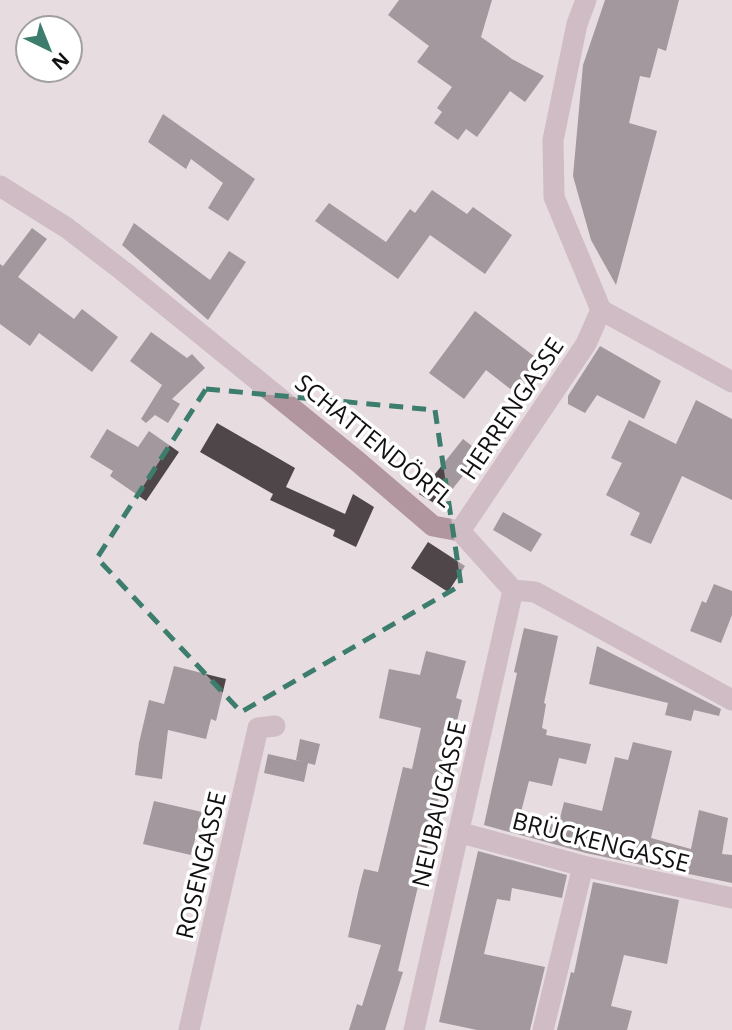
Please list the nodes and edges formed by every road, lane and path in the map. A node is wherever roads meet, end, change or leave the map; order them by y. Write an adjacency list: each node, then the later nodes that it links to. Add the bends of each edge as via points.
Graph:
1 (586, 0): 3 (street, via 553,140 554,197)
2 (0, 186): 5 (street, SCHATTENDÖRFL, via 123,271 433,526)
3 (601, 310): 4 (street); 5 (street, HERRENGASSE, via 586,344)
4 (732, 382)
5 (460, 531): 6 (street, SCHATTENDÖRFL)
6 (513, 590): 7 (street, via 535,592); 9 (street, NEUBAUGASSE)
7 (732, 700)
8 (275, 726): 12 (street, ROSENGASSE, via 258,728)
9 (458, 832): 10 (street, BRÜCKENGASSE); 13 (street, NEUBAUGASSE)
10 (583, 866): 11 (street, BRÜCKENGASSE); 14 (street)
11 (732, 898)
12 (189, 1030)
13 (414, 1030)
14 (543, 1030)

